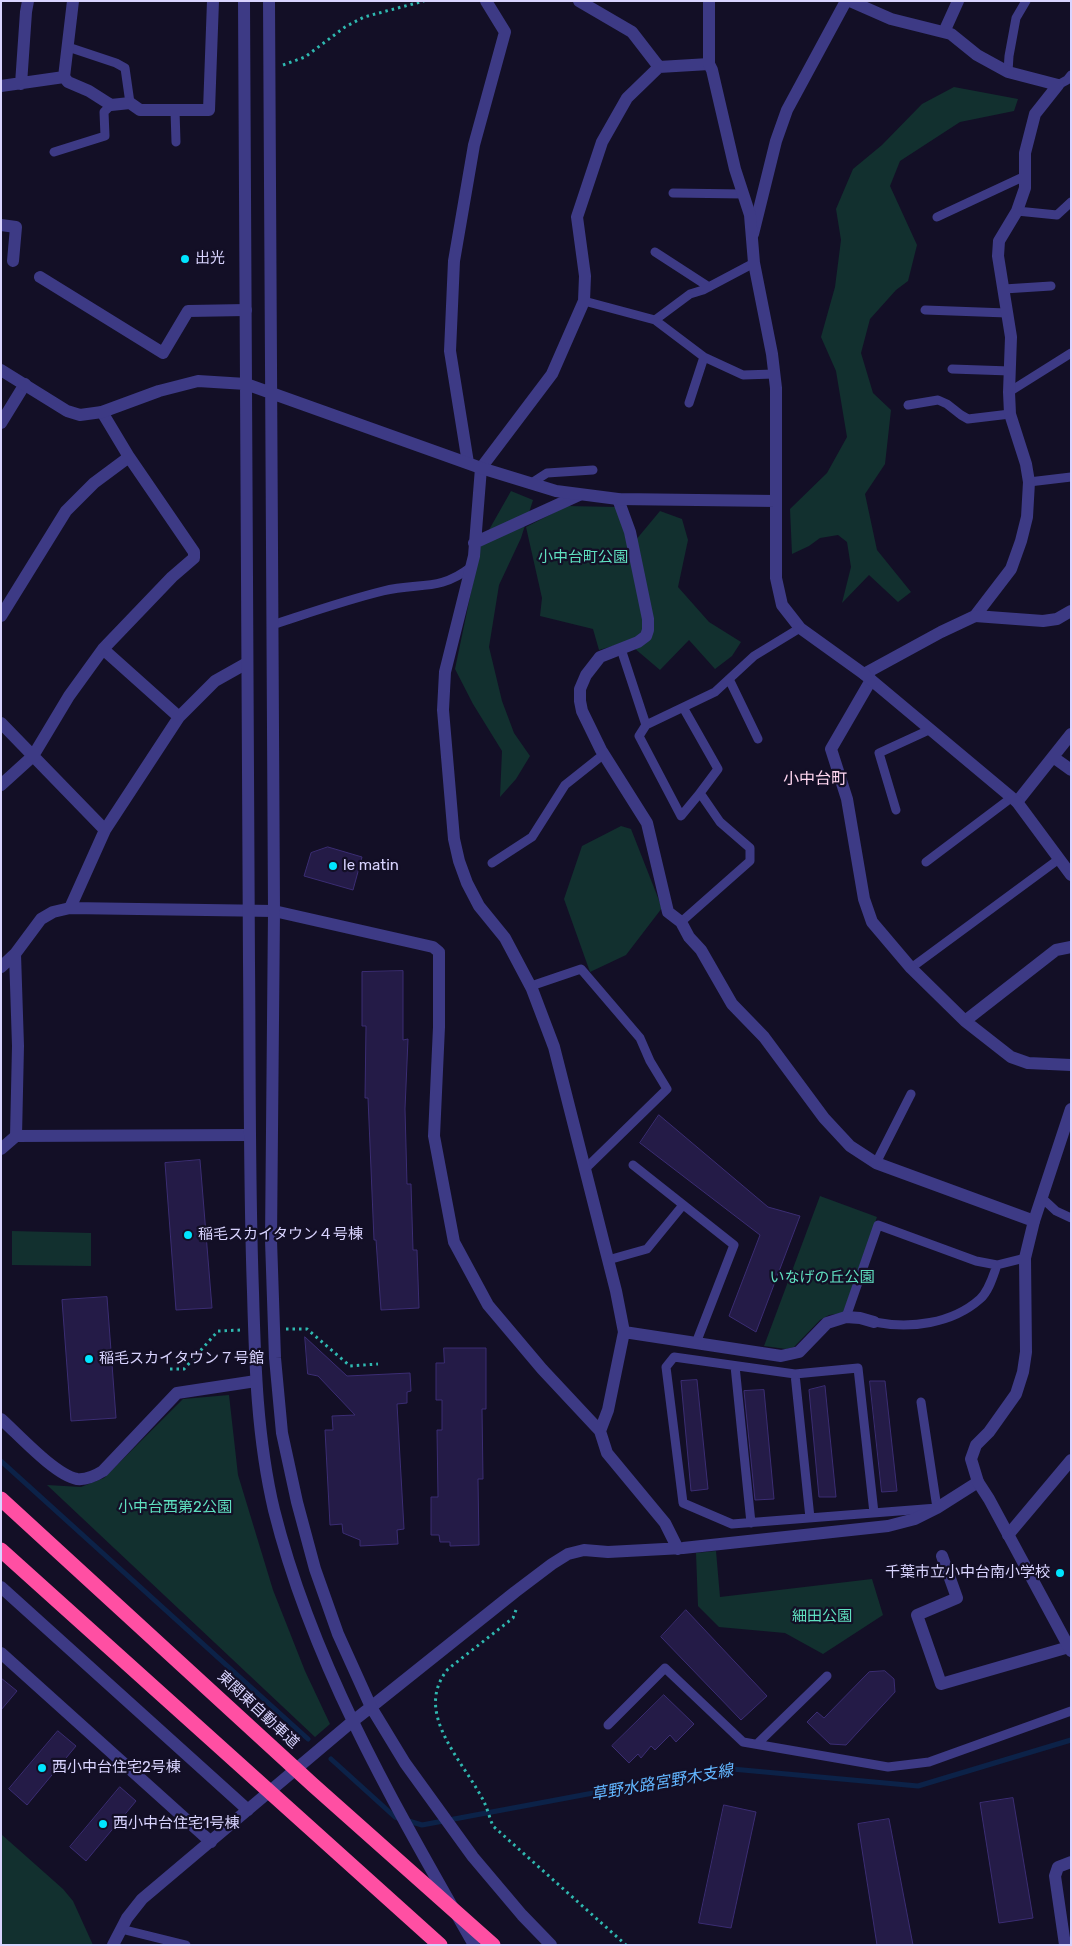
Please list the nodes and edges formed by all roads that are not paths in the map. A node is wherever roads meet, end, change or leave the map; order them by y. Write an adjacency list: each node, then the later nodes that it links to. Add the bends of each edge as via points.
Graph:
1 (28, 1): 19 (street)
2 (73, 1): 13 (street)
3 (213, 1): 24 (street, via 210,110)
4 (244, 1): 43 (street)
5 (269, 1): 56 (street)
6 (486, 1): 63 (street, via 505,32 474,146 454,261 450,351)
7 (579, 1): 15 (street, via 632,32)
8 (709, 1): 14 (street)
9 (848, 1): 12 (street, via 891,19); 34 (street, via 787,110 776,140)
10 (958, 1): 12 (street)
11 (1026, 1): 16 (lane, via 1016,18)
12 (944, 32): 16 (street)
13 (68, 48): 18 (street); 22 (lane, via 125,68)
14 (709, 64): 15 (street); 29 (street)
15 (659, 67): 42 (street, via 627,98 602,142 577,217 585,276)
16 (1008, 72): 20 (street)
17 (1071, 75): 20 (lane)
18 (64, 77): 19 (street); 23 (street)
19 (21, 84): 21 (street)
20 (1058, 85): 27 (street, via 1034,114 1025,153)
21 (1, 86)
22 (130, 103): 23 (street); 24 (street, via 140,110)
23 (110, 105): 26 (lane, via 104,112 105,136)
24 (175, 111): 25 (lane)
25 (176, 142)
26 (54, 152)
27 (1025, 176): 31 (street, via 1025,188); 32 (lane)
28 (673, 193): 29 (lane)
29 (743, 194): 34 (street)
30 (1071, 202): 31 (lane, via 1057,215)
31 (1017, 211): 41 (street, via 999,241 998,256)
32 (937, 217)
33 (1, 225): 36 (street, via 16,227)
34 (752, 236): 37 (street)
35 (655, 252): 40 (lane)
36 (13, 261)
37 (754, 263): 40 (lane); 52 (street)
38 (40, 277): 43 (street, via 163,354 188,312)
39 (1051, 286): 41 (lane)
40 (709, 287): 46 (lane, via 690,294)
41 (1004, 289): 45 (street)
42 (584, 301): 46 (lane); 64 (street, via 552,374)
43 (246, 310): 54 (street)
44 (925, 310): 45 (lane)
45 (1007, 313): 51 (street, via 1011,337)
46 (655, 320): 48 (lane)
47 (1071, 353): 55 (lane)
48 (704, 357): 52 (lane, via 743,375); 57 (lane)
49 (952, 369): 51 (lane)
50 (1, 370): 53 (street)
51 (1010, 371): 55 (street)
52 (774, 374): 71 (street)
53 (25, 384): 59 (street, via 67,411 80,415); 61 (street)
54 (246, 384): 56 (street); 59 (street, via 198,382 159,391); 81 (street)
55 (1009, 392): 60 (street)
56 (271, 393): 63 (street); 77 (street)
57 (689, 403)
58 (908, 405): 60 (lane, via 938,400 968,419)
59 (102, 412): 62 (street)
60 (1010, 414): 67 (street)
61 (1, 423)
62 (129, 457): 75 (street, via 94,483 66,511); 79 (street, via 194,552 194,558)
63 (468, 463): 64 (street)
64 (481, 468): 68 (street); 72 (street)
65 (593, 470): 68 (lane, via 547,473)
66 (1071, 477): 67 (lane)
67 (1029, 482): 76 (street, via 1027,517 1011,569)
68 (530, 484): 69 (street)
69 (579, 495): 70 (street); 72 (street)
70 (618, 499): 71 (street); 80 (street, via 630,532 648,619 646,636)
71 (776, 501): 78 (street, via 776,578 782,605)
72 (474, 543): 73 (street)
73 (471, 567): 77 (lane, via 440,584 385,590); 112 (street, via 446,672 443,710 454,839 467,883 479,906 505,938)
74 (1071, 611): 76 (street, via 1057,619 1043,621)
75 (1, 616)
76 (975, 616): 82 (street, via 941,632)
77 (272, 625): 106 (street)
78 (800, 628): 82 (street); 83 (lane, via 754,656)
79 (103, 649): 85 (street); 92 (street, via 69,696)
80 (621, 649): 87 (lane); 91 (street, via 600,657 586,674 580,689 582,711)
81 (247, 663): 85 (street, via 214,681); 105 (street)
82 (868, 677): 88 (street); 111 (street, via 831,749 847,799 864,899 872,922)
83 (729, 679): 84 (lane, via 715,692); 90 (lane)
84 (684, 708): 87 (lane); 96 (lane, via 718,770)
85 (179, 717): 99 (street)
86 (1, 723): 92 (street)
87 (646, 725): 96 (lane, via 639,736 681,816)
88 (930, 730): 97 (street); 98 (lane, via 880,753)
89 (1071, 734): 93 (street)
90 (758, 739)
91 (604, 754): 102 (lane, via 565,785 532,838); 107 (street, via 647,823 668,912)
92 (33, 756): 95 (street); 99 (street)
93 (1053, 757): 94 (street); 97 (street)
94 (1071, 770)
95 (1, 785)
96 (700, 793): 107 (lane, via 720,822 750,848 750,861)
97 (1014, 800): 100 (street); 101 (lane)
98 (896, 810)
99 (105, 830): 104 (street)
100 (1059, 859): 103 (street); 111 (lane)
101 (926, 862)
102 (492, 863)
103 (1071, 875)
104 (70, 908): 105 (street); 109 (street, via 41,919)
105 (249, 910): 106 (street); 117 (street)
106 (274, 911): 139 (street, via 433,947 439,952 434,1136 454,1242 488,1305); 155 (street, via 271,1240 275,1358 282,1433 315,1569 338,1634)
107 (681, 922): 120 (street, via 732,1004 764,1037 824,1118 850,1146)
108 (1071, 947): 113 (street, via 1056,950)
109 (15, 954): 110 (street); 118 (street)
110 (1, 967)
111 (911, 968): 113 (street)
112 (531, 986): 122 (street, via 554,1047); 122 (lane, via 581,969 640,1038 667,1089)
113 (965, 1021): 114 (street, via 1011,1057 1028,1064)
114 (1071, 1065)
115 (911, 1094): 120 (lane)
116 (1071, 1110): 123 (street)
117 (250, 1135): 118 (street); 136 (street)
118 (16, 1136): 119 (street)
119 (1, 1149)
120 (876, 1163): 126 (street)
121 (633, 1165): 124 (lane)
122 (585, 1169): 128 (street)
123 (1042, 1198): 125 (lane, via 1056,1211); 126 (street)
124 (683, 1205): 128 (lane, via 647,1249); 133 (lane, via 734,1245)
125 (1071, 1218)
126 (1034, 1221): 127 (street)
127 (1025, 1258): 129 (lane); 141 (street, via 1026,1352 1023,1372 1016,1394 976,1445 972,1459)
128 (608, 1260): 132 (street)
129 (997, 1265): 130 (lane, via 976,1261 878,1225); 131 (lane, via 981,1298 960,1313 916,1325)
130 (846, 1318): 131 (street); 133 (street, via 827,1323 799,1352 781,1356)
131 (874, 1322)
132 (624, 1332): 133 (street); 139 (street, via 608,1410)
133 (696, 1343)
134 (735, 1366): 135 (lane); 146 (lane); 146 (lane, via 674,1357 666,1367 683,1503 732,1524)
135 (795, 1374): 144 (lane, via 858,1368); 145 (lane)
136 (256, 1381): 138 (street, via 177,1394 103,1471 87,1479 78,1479 57,1470); 157 (street, via 260,1434 274,1508 293,1576 319,1648)
137 (920, 1402): 143 (lane)
138 (1, 1419)
139 (600, 1431): 148 (street, via 607,1453 665,1523)
140 (1071, 1460): 147 (street)
141 (978, 1482): 143 (street); 147 (street)
142 (1, 1499): 168 (highway, 東関東自動車道)
143 (937, 1508): 144 (lane); 148 (street, via 915,1519 888,1526)
144 (874, 1513): 145 (lane)
145 (810, 1518): 146 (lane)
146 (750, 1523)
147 (1008, 1535): 152 (street)
148 (678, 1549): 155 (street, via 584,1550 568,1554)
149 (1, 1550): 166 (highway)
150 (942, 1556): 152 (street, via 957,1598 917,1615 941,1684)
151 (1, 1587): 160 (street)
152 (1070, 1649)
153 (1, 1653): 161 (street)
154 (827, 1676): 159 (lane)
155 (371, 1707): 157 (street); 169 (street, via 405,1763 473,1857)
156 (1071, 1711): 159 (lane, via 929,1762 888,1768)
157 (353, 1720): 160 (street); 167 (street, via 404,1822)
158 (608, 1725): 159 (lane, via 665,1668 743,1742)
159 (757, 1744)
160 (248, 1810): 161 (street)
161 (211, 1842): 163 (street, via 142,1899)
162 (1071, 1862): 170 (street, via 1058,1867 1056,1876)
163 (121, 1929): 164 (street); 165 (lane)
164 (113, 1945)
165 (186, 1945)
166 (440, 1945)
167 (474, 1945)
168 (492, 1945)
169 (551, 1945)
170 (1065, 1945)

